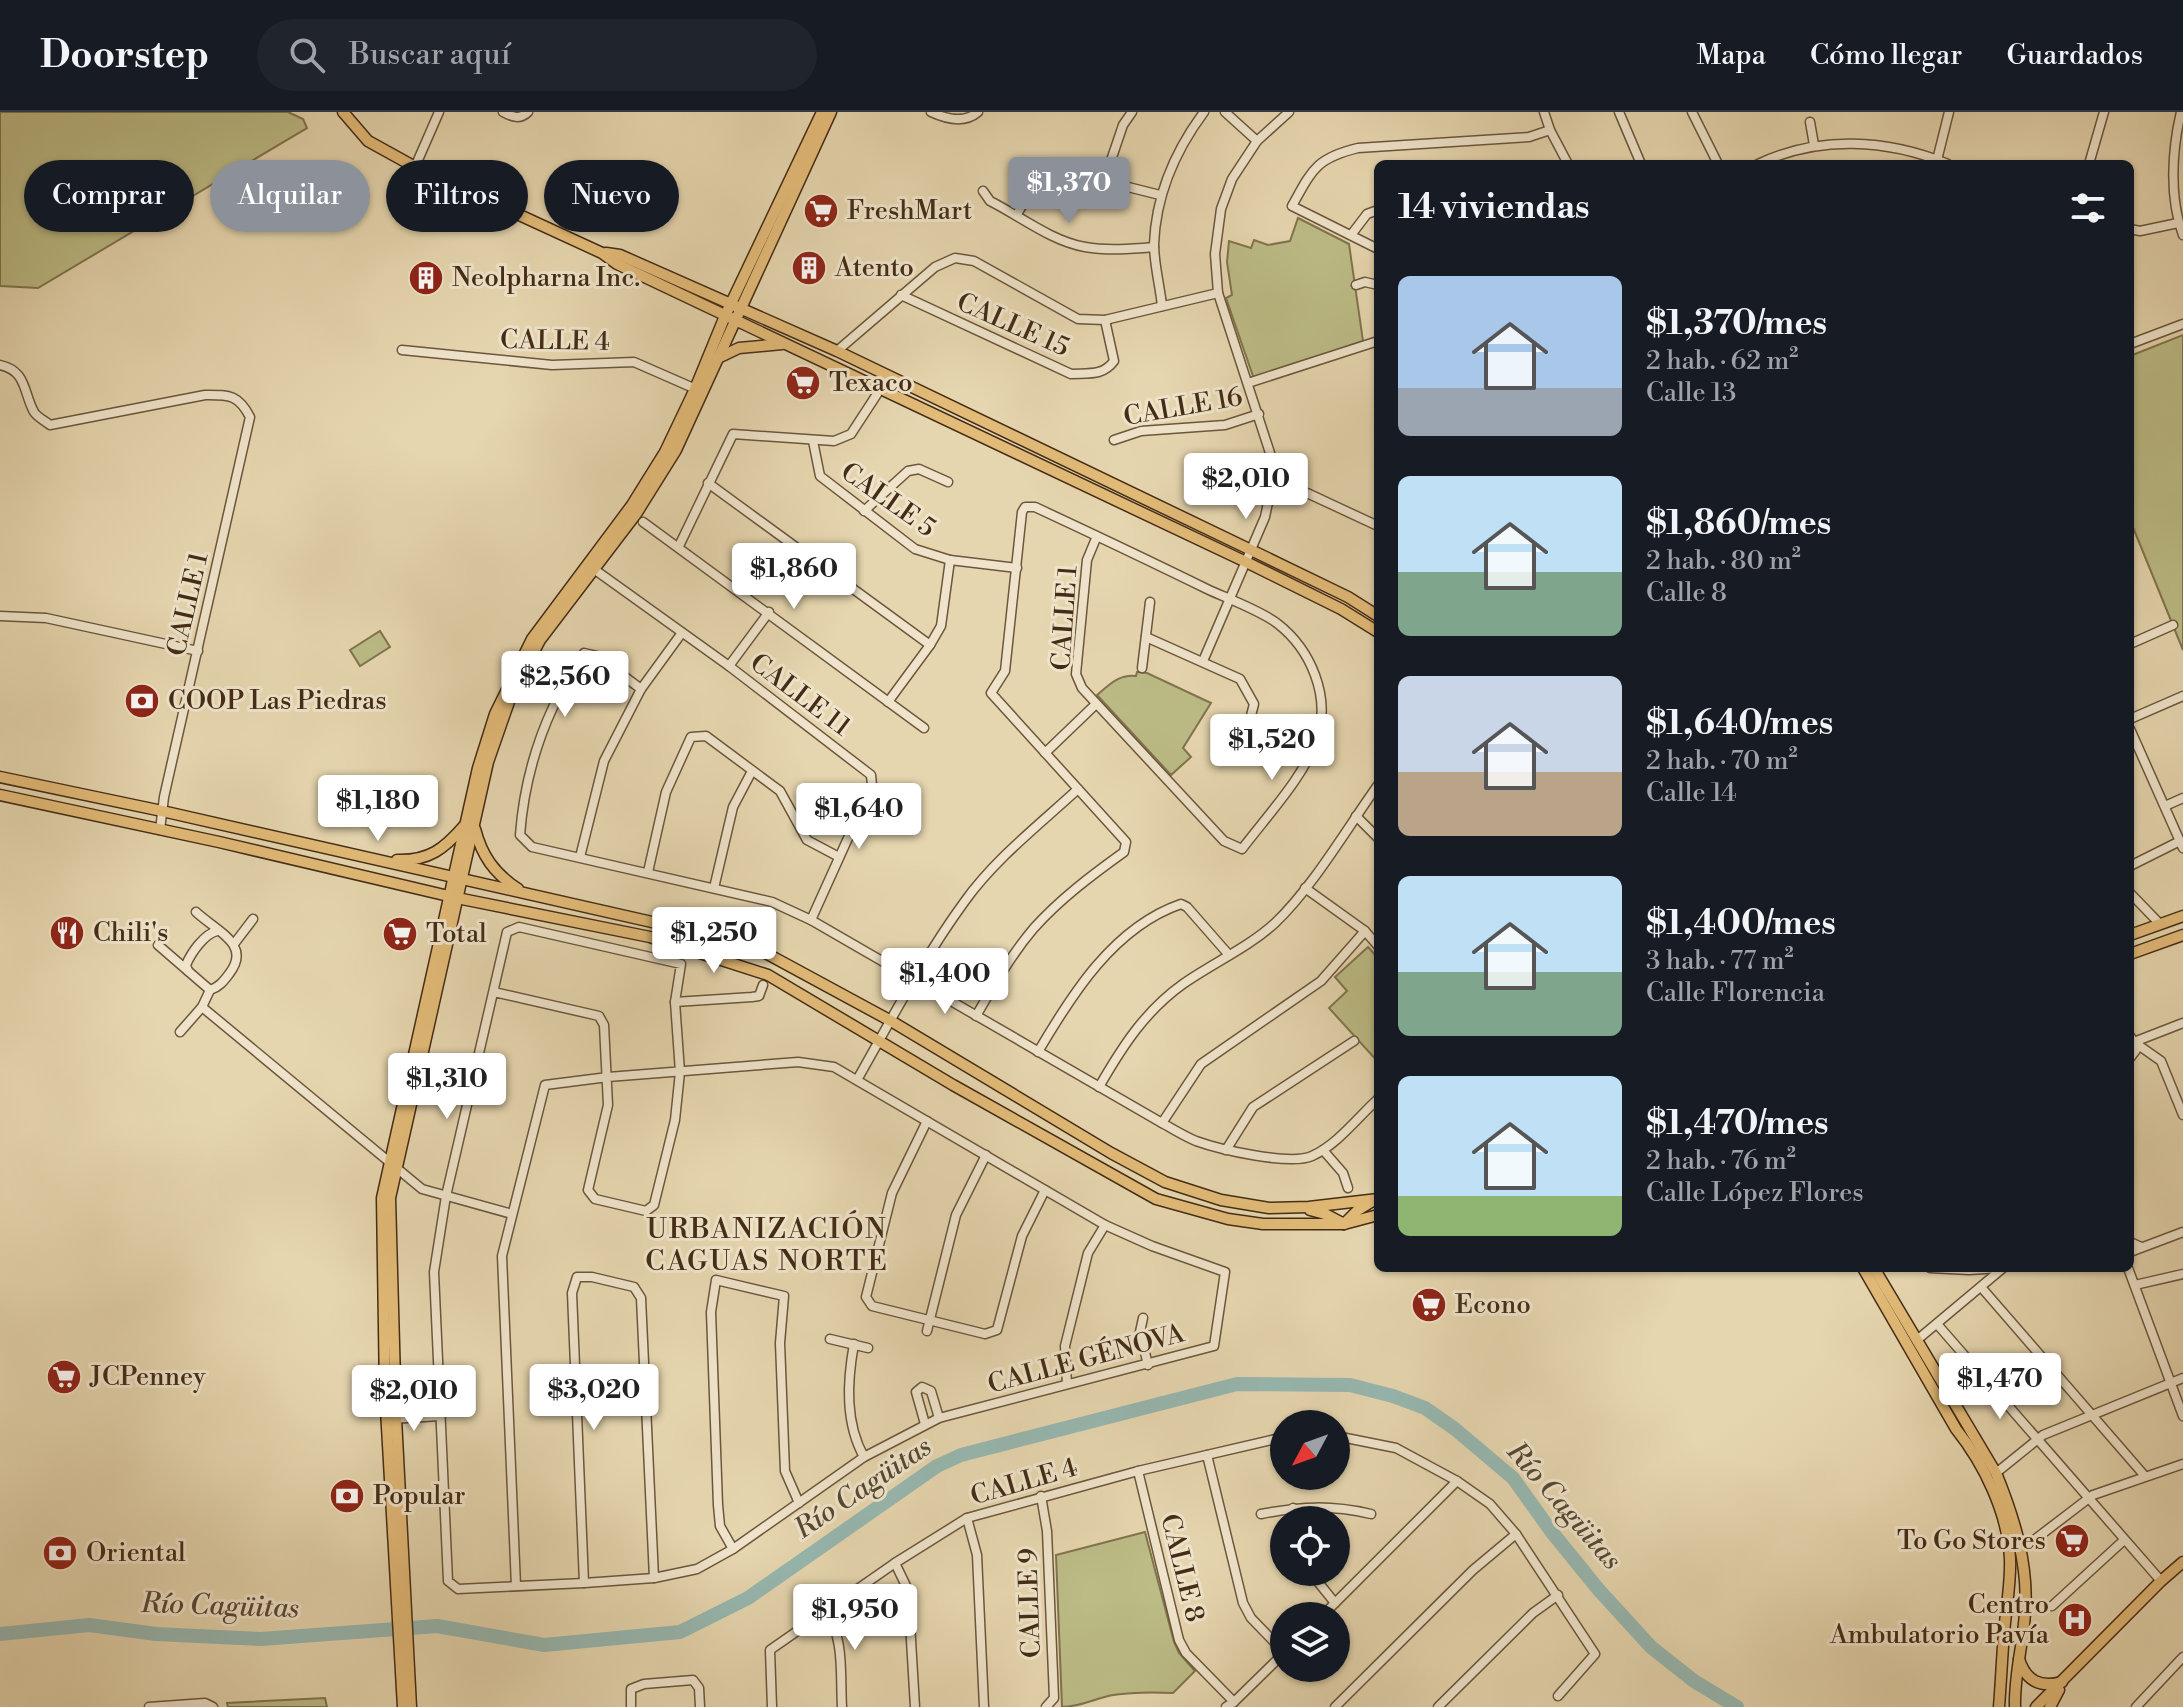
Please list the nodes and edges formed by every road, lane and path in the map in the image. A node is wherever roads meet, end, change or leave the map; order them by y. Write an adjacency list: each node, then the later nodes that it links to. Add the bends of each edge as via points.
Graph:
1 (343, 112): 23 (main road, via 368,141)
2 (439, 112): 24 (street)
3 (503, 112): 4 (street, via 515,118)
4 (528, 112)
5 (822, 112): 45 (main road)
6 (831, 112): 45 (main road)
7 (931, 112): 8 (street, via 949,120)
8 (978, 112)
9 (1132, 112): 31 (street)
10 (1204, 112): 33 (street, via 1185,137)
11 (1225, 112): 21 (street)
12 (1289, 112): 21 (street)
13 (1544, 112): 20 (street)
14 (1619, 112): 26 (street)
15 (1693, 112): 27 (street)
16 (1949, 112): 29 (street)
17 (2104, 112): 30 (street)
18 (2181, 112): 37 (street, via 2173,171)
19 (1810, 122): 22 (street)
20 (1550, 130): 25 (street); 39 (street, via 1529,137 1333,154 1312,170 1292,206)
21 (1257, 141): 46 (street, via 1232,179 1221,209 1215,254)
22 (1814, 145): 28 (street); 29 (street, via 1865,143)
23 (402, 160)
24 (418, 160)
25 (1566, 160)
26 (1639, 160)
27 (1716, 160)
28 (1770, 160)
29 (1937, 160)
30 (2090, 160)
31 (1104, 181): 33 (street); 35 (street, via 1044,170)
32 (983, 191): 35 (street, via 990,201)
33 (1160, 195): 41 (street)
34 (1374, 211): 39 (street)
35 (1017, 214): 41 (street, via 1083,247)
36 (528, 219): 48 (main road, via 602,253 620,255)
37 (2178, 223): 38 (street); 40 (street)
38 (2134, 230)
39 (1351, 235): 42 (street)
40 (2183, 235)
41 (1154, 247): 50 (street)
42 (1374, 247)
43 (1374, 284): 44 (street)
44 (1356, 285)
45 (746, 286): 48 (main road); 49 (main road); 53 (main road, via 752,304)
46 (1218, 293): 50 (street); 63 (street)
47 (901, 295): 52 (street, via 955,258 974,261 1078,319); 52 (street, CALLE 15, via 1071,374 1108,370 1114,361); 60 (street)
48 (700, 297): 49 (main road); 51 (main road); 55 (main road, via 715,320)
49 (736, 306): 51 (main road); 53 (main road)
50 (1162, 306): 52 (street)
51 (730, 318): 55 (main road); 58 (main road); 61 (main road)
52 (1105, 320)
53 (771, 322): 60 (main road)
54 (2183, 324): 57 (street)
55 (718, 337): 65 (main road)
56 (1374, 342): 63 (street)
57 (2134, 342)
58 (787, 345): 61 (main road, via 739,348); 64 (main road)
59 (402, 350): 65 (street, CALLE 4, via 552,365 634,362)
60 (837, 351): 77 (main road)
61 (718, 358): 65 (main road)
62 (0, 365): 93 (street, CALLE 1, via 22,377 35,414 50,425 205,395 229,395 243,404 250,417)
63 (1248, 383): 66 (street)
64 (881, 388): 68 (street, via 851,434); 79 (main road)
65 (699, 390): 80 (main road, via 659,479)
66 (1259, 414): 67 (street, CALLE 16, via 1225,425 1141,431); 71 (street, via 1270,453)
67 (1114, 440)
68 (813, 441): 70 (street, via 733,434); 72 (street, CALLE 5, via 820,476)
69 (948, 482): 72 (street, via 919,469 908,471)
70 (708, 483): 76 (street); 92 (street)
71 (1271, 488): 74 (street, via 1307,493); 77 (street)
72 (864, 511): 78 (street, CALLE 5, via 915,549)
73 (643, 522): 76 (street)
74 (1374, 524)
75 (1097, 536): 81 (street, CALLE 1, via 1025,507); 82 (street, CALLE 1); 100 (street, CALLE 1, via 1087,560 1076,674)
76 (679, 546): 84 (street)
77 (1251, 550): 79 (street); 85 (main road)
78 (950, 560): 81 (street, CALLE 5); 92 (street, via 941,626)
79 (1246, 562): 82 (street); 88 (main road)
80 (590, 567): 89 (street, CALLE 11); 115 (main road, via 518,681)
81 (1017, 568): 105 (street, via 1005,671 991,693)
82 (1231, 600): 94 (street); 100 (street, CALLE 1, via 1278,623 1308,657 1322,713 1318,738 1304,766 1242,849 1224,841)
83 (1150, 602): 90 (street)
84 (769, 612): 95 (street); 99 (street)
85 (1374, 613)
86 (0, 616): 93 (street, via 46,618)
87 (2173, 625): 91 (street)
88 (1374, 630)
89 (681, 634): 95 (street, CALLE 11); 97 (street)
90 (1146, 637): 94 (street); 96 (street)
91 (2134, 642)
92 (930, 645): 99 (street)
93 (198, 651): 113 (street, CALLE 1)
94 (1203, 661): 104 (street, via 1240,679 1254,704 1248,727)
95 (729, 666): 120 (street, CALLE 11, via 871,775 872,785)
96 (1142, 668)
97 (641, 689): 119 (street, via 604,761); 119 (street, via 597,656 584,653 538,739 520,835 532,847)
98 (2183, 696): 101 (street)
99 (888, 702): 102 (street)
100 (1096, 704): 105 (street)
101 (2134, 717)
102 (924, 728)
103 (2134, 738): 112 (street)
104 (1230, 740)
105 (1045, 753): 108 (street)
106 (752, 771): 120 (street, via 780,791 807,840); 123 (street, via 706,736 691,737 666,792); 125 (street, via 733,807)
107 (0, 777): 113 (main road)
108 (1078, 789): 145 (street, via 966,900); 151 (street, via 1126,842 1124,852 1035,927)
109 (1374, 791): 114 (street)
110 (0, 795): 116 (main road)
111 (2183, 798): 112 (street)
112 (2165, 806): 118 (street)
113 (162, 811): 116 (street, CALLE 1); 121 (main road)
114 (1356, 816): 117 (street); 126 (street)
115 (469, 824): 121 (main road, via 431,856 413,861); 124 (main road); 127 (main road, via 484,856)
116 (160, 830): 128 (main road)
117 (1374, 834)
118 (2182, 845): 122 (street)
119 (580, 857): 123 (street)
120 (839, 857): 133 (street)
121 (371, 859): 124 (main road)
122 (2134, 864)
123 (648, 872): 125 (street)
124 (457, 878): 127 (main road); 128 (main road)
125 (714, 888): 133 (street, via 772,902)
126 (1305, 888): 136 (street); 143 (street, via 1275,924)
127 (522, 892): 152 (main road, via 749,944)
128 (453, 897): 156 (main road, via 650,937 768,975); 171 (main road)
129 (2134, 897): 134 (street)
130 (196, 912): 135 (street)
131 (2183, 916): 134 (main road)
132 (253, 919): 140 (street)
133 (811, 920): 145 (street)
134 (2159, 923): 137 (main road)
135 (217, 931): 140 (street); 144 (street, via 189,958)
136 (1365, 931): 139 (street); 167 (street, via 1321,981 1201,1064)
137 (2134, 933)
138 (2183, 935): 142 (main road)
139 (1374, 941)
140 (234, 944): 147 (street, via 238,963 219,987)
141 (158, 945): 144 (street)
142 (2134, 953)
143 (1229, 955): 159 (street, via 1187,907 1170,908 1098,963); 163 (street, via 1149,1012)
144 (189, 971): 147 (street)
145 (915, 980): 151 (street); 152 (street)
146 (763, 985): 149 (street, via 759,996)
147 (210, 990): 150 (street)
148 (494, 992): 149 (street, via 507,932 519,927 681,964); 161 (street, via 599,1016); 174 (street)
149 (675, 1002): 160 (street)
150 (202, 1007): 154 (street); 171 (street)
151 (976, 1016): 159 (street)
152 (891, 1021): 156 (street); 177 (main road, via 1165,1182 1221,1200)
153 (2183, 1023): 155 (street)
154 (180, 1032)
155 (2134, 1038)
156 (879, 1041): 162 (street); 180 (main road, via 1156,1199 1263,1224)
157 (1354, 1041): 168 (street, via 1253,1107)
158 (2134, 1041): 165 (street, via 2161,1061)
159 (1038, 1052): 163 (street)
160 (680, 1072): 161 (street, CALLE GÉNOVA); 161 (street, via 675,1120 654,1205 646,1211 595,1199 588,1190 608,1105); 162 (street, CALLE GÉNOVA, via 798,1062 834,1067)
161 (608, 1077): 178 (street, CALLE GÉNOVA, via 545,1085)
162 (857, 1080): 166 (street, CALLE GÉNOVA)
163 (1099, 1087): 167 (street)
164 (1374, 1106): 169 (street)
165 (2183, 1115)
166 (927, 1121): 170 (street, CALLE GÉNOVA); 196 (street, via 892,1193 866,1297 872,1306)
167 (1162, 1123): 168 (street)
168 (1226, 1150): 169 (street, via 1293,1160)
169 (1323, 1150): 172 (street, via 1343,1173)
170 (986, 1155): 173 (street, CALLE GÉNOVA); 196 (street, via 956,1215)
171 (392, 1166): 174 (street, via 422,1189); 210 (main road)
172 (1348, 1188)
173 (1045, 1190): 181 (street, CALLE GÉNOVA); 196 (street, via 1022,1236 997,1330 985,1334)
174 (446, 1196): 178 (street); 208 (street, via 434,1272)
175 (1374, 1199): 177 (main road)
176 (1374, 1201): 180 (main road)
177 (1298, 1207): 180 (main road)
178 (512, 1214): 240 (street, via 502,1256)
179 (1374, 1216): 180 (main road)
180 (1344, 1224)
181 (1105, 1225): 203 (street, CALLE GÉNOVA, via 1225,1272 1214,1346); 206 (street, via 1088,1253 1065,1346)
182 (2183, 1232): 184 (street)
183 (2134, 1244): 184 (street)
184 (2141, 1247): 185 (street)
185 (2134, 1250)
186 (1866, 1272): 270 (main road, via 1969,1445 2000,1509 2010,1556 2010,1589)
187 (1869, 1272): 194 (main road)
188 (1876, 1272): 194 (main road)
189 (1997, 1272): 193 (street)
190 (2130, 1272): 192 (street)
191 (2183, 1274): 192 (street)
192 (2135, 1285): 205 (street)
193 (1981, 1287): 197 (street); 207 (street)
194 (1895, 1302): 200 (main road)
195 (1143, 1318): 203 (street, via 1140,1332)
196 (930, 1320): 198 (street)
197 (1937, 1324): 200 (street); 214 (street)
198 (927, 1331)
199 (830, 1339): 201 (street)
200 (1917, 1340): 220 (main road)
201 (854, 1344): 202 (street); 217 (street, via 851,1424)
202 (868, 1348)
203 (1148, 1365): 206 (street, CALLE GÉNOVA)
204 (2183, 1378): 205 (street)
205 (2171, 1383): 207 (street); 209 (street)
206 (1067, 1384): 211 (street, CALLE GÉNOVA)
207 (2092, 1415): 214 (street); 221 (street)
208 (440, 1416): 210 (street); 240 (street, CALLE GÉNOVA, via 448,1581 458,1589)
209 (2183, 1416)
210 (391, 1418): 252 (main road)
211 (939, 1418): 212 (street, CALLE GÉNOVA); 212 (street, via 931,1391 922,1387 916,1398)
212 (925, 1424): 217 (street, CALLE GÉNOVA)
213 (1350, 1439): 222 (street, via 1396,1448)
214 (2037, 1439): 220 (street); 224 (street)
215 (1270, 1440): 216 (street, CALLE 4)
216 (1207, 1455): 219 (street, CALLE 4); 247 (street, via 1243,1603)
217 (864, 1457): 225 (street, CALLE GÉNOVA)
218 (2183, 1464): 221 (street)
219 (1138, 1471): 223 (street, CALLE 4); 255 (street, CALLE 8, via 1179,1640)
220 (1996, 1473): 234 (main road)
221 (2144, 1475): 224 (street)
222 (1457, 1481): 231 (street, via 1490,1504); 244 (street)
223 (1041, 1496): 230 (street, CALLE 4); 266 (street, CALLE 9, via 1054,1698)
224 (2088, 1498): 232 (street); 234 (street)
225 (799, 1503): 233 (street, CALLE GÉNOVA); 233 (street, via 785,1471 780,1343 784,1296 716,1280 711,1312 718,1505 720,1526)
226 (1350, 1509): 229 (street)
227 (1270, 1512): 228 (street)
228 (1261, 1514)
229 (1371, 1514)
230 (967, 1518): 236 (street, CALLE 4); 265 (street, via 977,1555)
231 (1516, 1534): 242 (street); 267 (street)
232 (2123, 1541): 238 (street); 245 (street)
233 (733, 1549): 237 (street, CALLE GÉNOVA, via 697,1569)
234 (2021, 1550): 248 (main road, via 2025,1613)
235 (2183, 1562): 238 (main road)
236 (895, 1563): 246 (street, CALLE 4); 264 (street, via 908,1590)
237 (654, 1578): 239 (street, CALLE GÉNOVA); 239 (street, via 641,1298 634,1287 577,1277 572,1293)
238 (2161, 1581): 251 (main road)
239 (584, 1583): 240 (street, CALLE GÉNOVA)
240 (516, 1586)
241 (1321, 1586): 243 (street)
242 (1558, 1595): 253 (street, via 1595,1654); 254 (street)
243 (1334, 1602)
244 (1336, 1602)
245 (2052, 1606)
246 (825, 1610): 262 (street, CALLE 4, via 770,1650); 263 (street, via 839,1640)
247 (1270, 1638)
248 (2018, 1655): 251 (main road, via 2035,1682); 271 (main road)
249 (2183, 1657): 274 (street)
250 (1270, 1666): 255 (street)
251 (2063, 1681): 272 (main road); 273 (main road)
252 (405, 1686): 258 (main road); 259 (main road)
253 (1558, 1696)
254 (1448, 1697): 268 (street); 269 (street)
255 (1230, 1705)
256 (149, 1707): 257 (street)
257 (213, 1707)
258 (403, 1707)
259 (411, 1707)
260 (631, 1707): 261 (street, via 631,1689 693,1680)
261 (700, 1707)
262 (772, 1707)
263 (842, 1707)
264 (915, 1707)
265 (984, 1707)
266 (1046, 1707)
267 (1335, 1707)
268 (1438, 1707)
269 (1457, 1707)
270 (1999, 1707)
271 (2015, 1707)
272 (2036, 1707)
273 (2050, 1707)
274 (2136, 1707)

